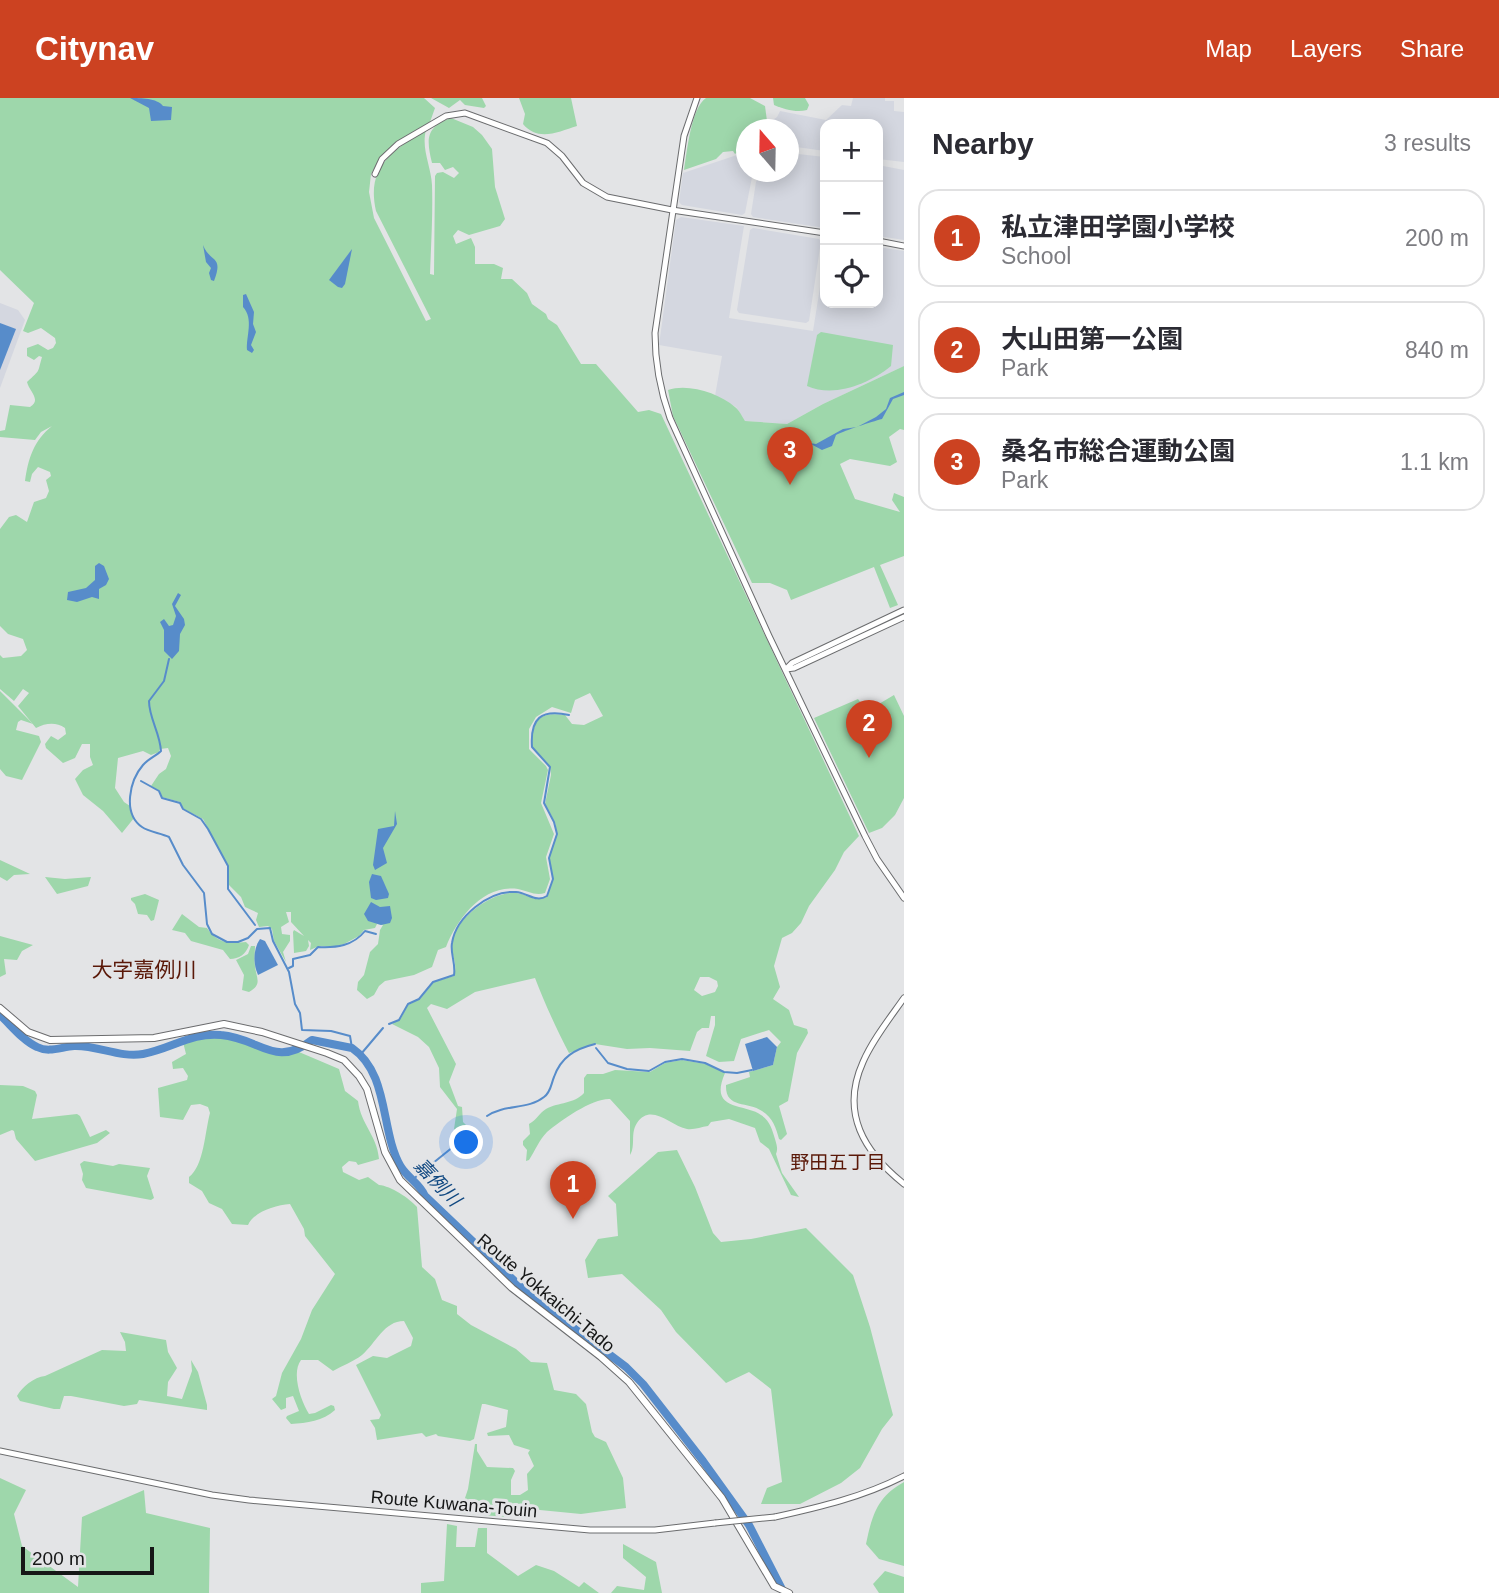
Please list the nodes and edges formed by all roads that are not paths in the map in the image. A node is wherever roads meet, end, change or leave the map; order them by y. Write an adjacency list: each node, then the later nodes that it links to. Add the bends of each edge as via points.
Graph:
1 (697, 98): 3 (street, via 684,136)
2 (374, 174): 3 (street, via 398,144 446,116 465,113 547,143 595,192)
3 (672, 210): 4 (street); 9 (street, via 655,333 661,392)
4 (820, 232)
5 (883, 243): 6 (street)
6 (904, 246)
7 (904, 610): 9 (street)
8 (904, 617): 9 (street)
9 (786, 669): 10 (street, via 865,836)
10 (904, 898)
11 (904, 998): 13 (street, via 863,1060 854,1100 867,1147)
12 (0, 1008): 16 (main road, Route Yokkaichi-Tado, via 28,1032 50,1040 154,1038 224,1024 344,1060 371,1099 385,1152 408,1190 513,1288 629,1382 722,1498 776,1587)
13 (904, 1184)
14 (0, 1451): 15 (street, Route Kuwana-Touin, bridge, via 249,1500 610,1531 775,1517 827,1506)
15 (904, 1476)
16 (789, 1593)

